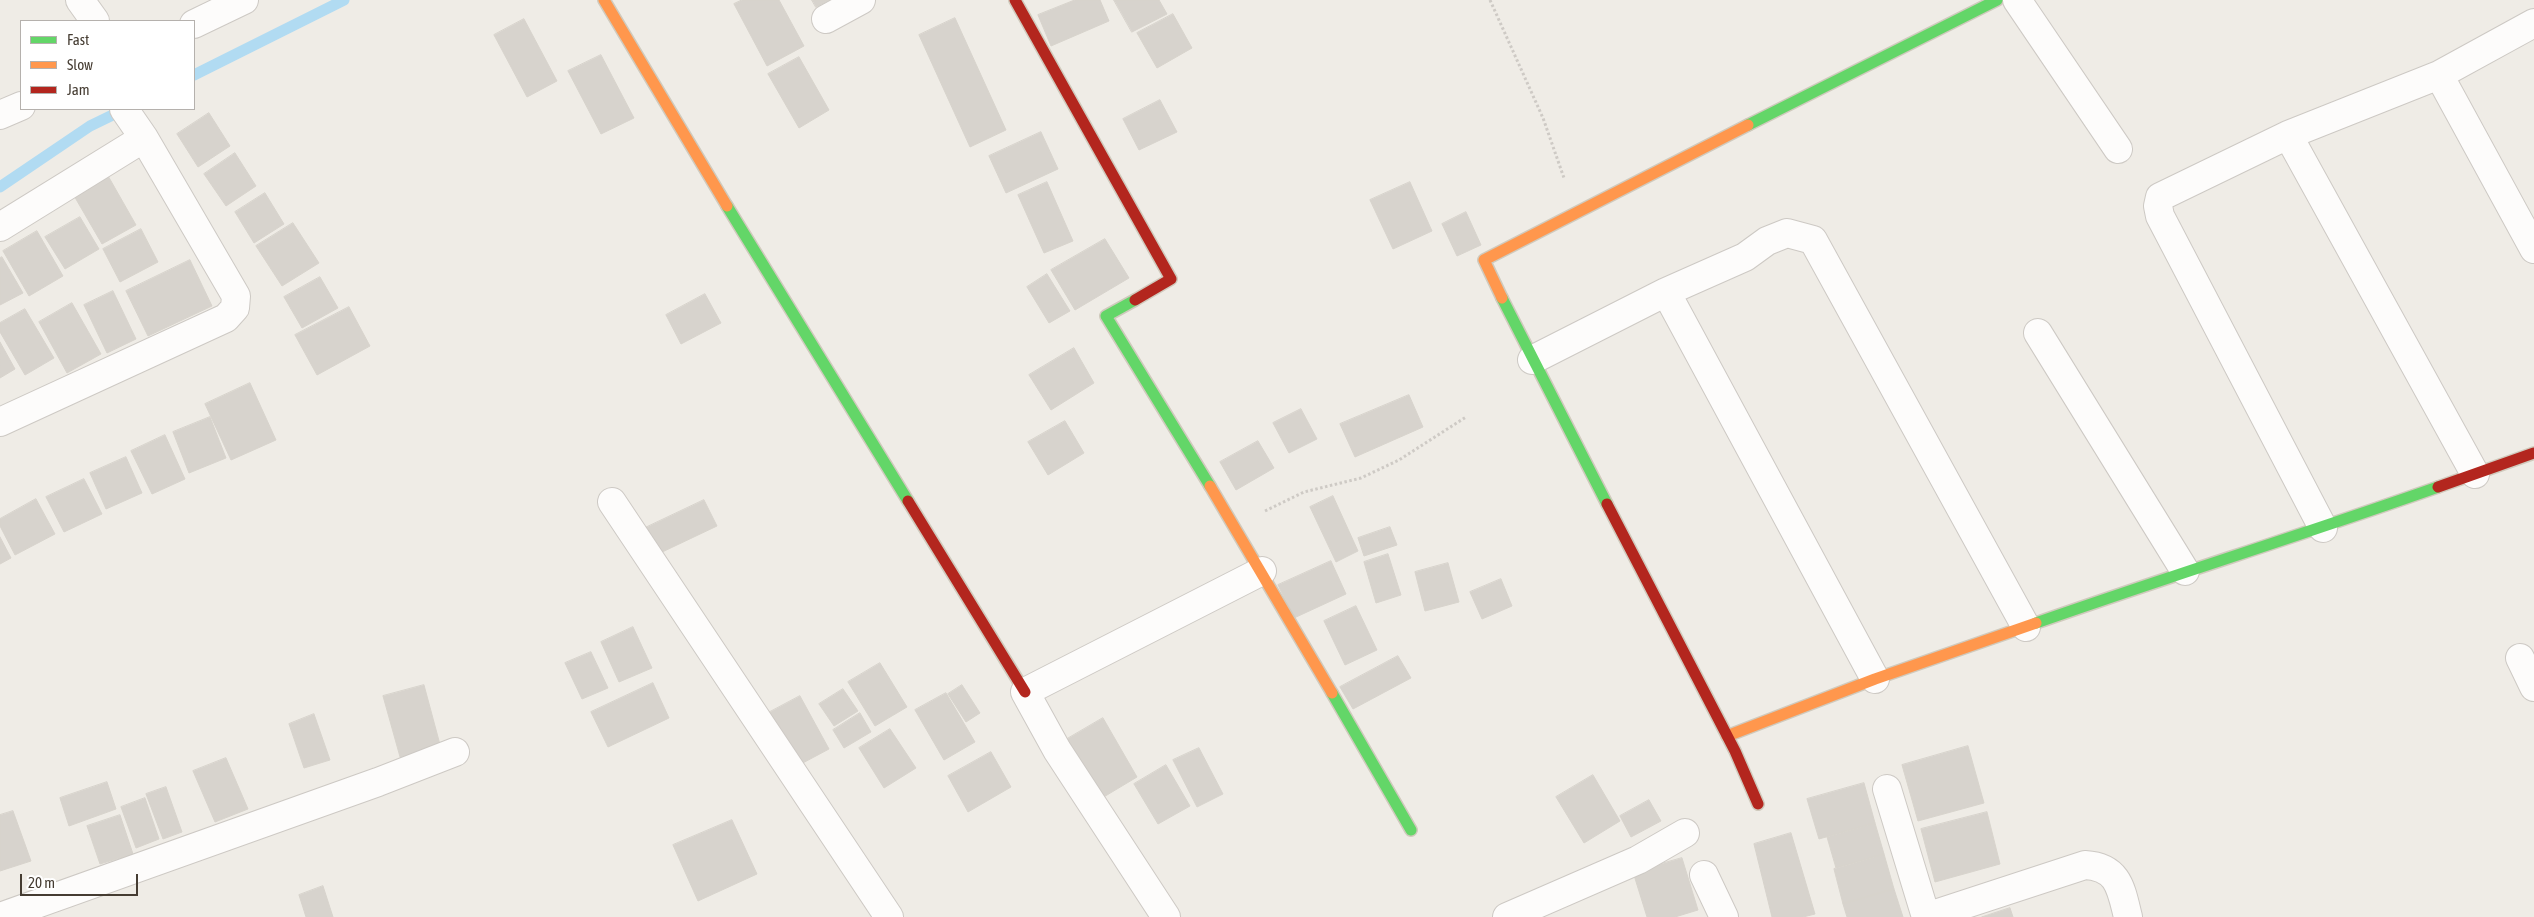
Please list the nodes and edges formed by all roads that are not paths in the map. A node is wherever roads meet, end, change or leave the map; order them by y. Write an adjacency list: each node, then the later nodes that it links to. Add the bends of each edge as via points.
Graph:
1 (80, 0): 9 (street)
2 (244, 0): 11 (street)
3 (604, 0): 34 (street, via 684,137)
4 (861, 0): 8 (street)
5 (1015, 0): 28 (street, via 1171,278 1106,316)
6 (1997, 0): 22 (street, via 1484,260)
7 (2017, 0): 17 (street)
8 (826, 19)
9 (94, 20)
10 (2534, 23): 12 (street)
11 (195, 24)
12 (2439, 75): 16 (street); 19 (street)
13 (20, 106): 14 (street)
14 (0, 115)
15 (134, 124): 18 (street); 23 (street, via 236,296 235,308 226,318)
16 (2288, 135): 25 (street); 27 (street, via 2160,197 2158,206 2160,216)
17 (2118, 149)
18 (0, 227)
19 (2534, 248)
20 (1666, 292): 22 (street); 30 (street, via 1745,257 1787,233 1813,240); 32 (street)
21 (2038, 333): 29 (street)
22 (1532, 360): 35 (street)
23 (0, 422)
24 (2534, 453): 25 (street)
25 (2475, 474): 27 (street)
26 (612, 502): 43 (street)
27 (2324, 528): 29 (street)
28 (1262, 571): 34 (street); 39 (street)
29 (2184, 571): 30 (street)
30 (2026, 627): 32 (street)
31 (2520, 658): 33 (street)
32 (1875, 679): 35 (street)
33 (2534, 687)
34 (1025, 692): 44 (street, via 1057,750)
35 (1728, 736): 38 (street)
36 (455, 752): 42 (street)
37 (1887, 789): 47 (street)
38 (1758, 804)
39 (1410, 830)
40 (1685, 833): 45 (street, via 1638,860)
41 (1704, 874): 46 (street)
42 (0, 916)
43 (889, 917)
44 (1166, 917)
45 (1507, 917)
46 (1724, 917)
47 (1926, 917): 48 (street, via 2085,865 2100,866 2112,874 2120,886)
48 (2128, 917)

